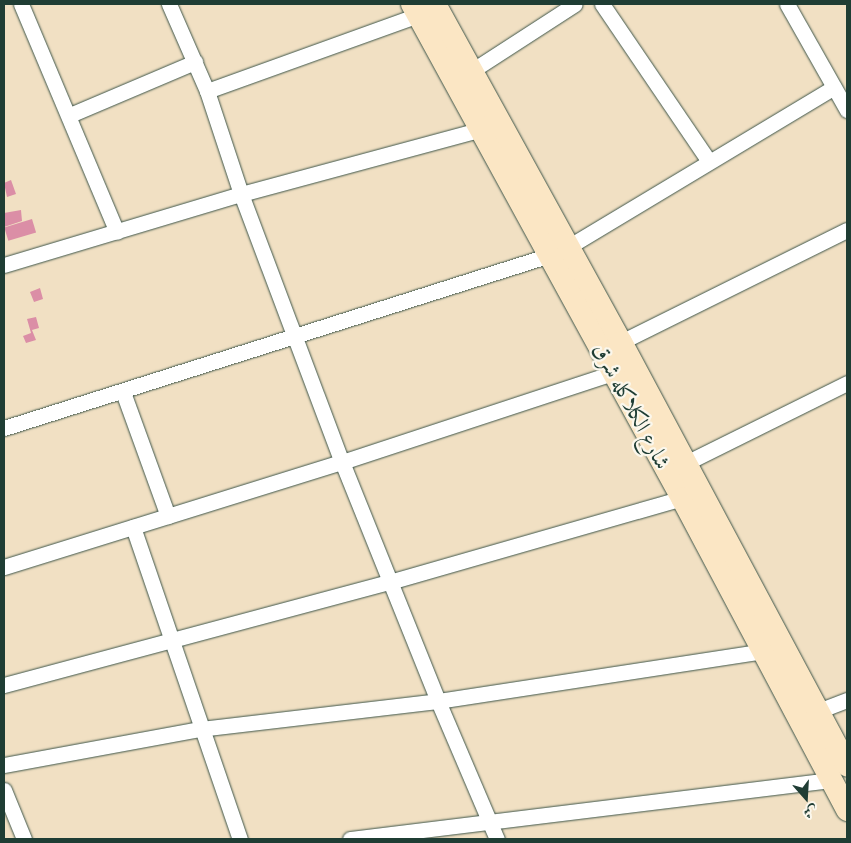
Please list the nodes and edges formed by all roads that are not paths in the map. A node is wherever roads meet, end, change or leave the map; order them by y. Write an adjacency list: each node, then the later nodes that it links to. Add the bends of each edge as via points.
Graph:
1 (21, 4): 12 (street)
2 (170, 4): 7 (street)
3 (576, 4): 8 (street)
4 (602, 4): 14 (street)
5 (787, 4): 9 (street)
6 (422, 7): 8 (street, شارع الكلاكله شرق); 10 (street); 13 (street, شارع الكلاكله شرق)
7 (195, 62): 10 (street); 12 (street)
8 (473, 70): 18 (street, شارع الكلاكله شرق)
9 (834, 87): 11 (street); 14 (street)
10 (207, 91): 15 (street)
11 (847, 110)
12 (70, 115): 17 (street)
13 (482, 129): 15 (street); 18 (street, شارع الكلاكله شرق)
14 (708, 160): 18 (street)
15 (241, 194): 17 (street); 20 (street)
16 (847, 230): 21 (street)
17 (117, 232): 19 (street)
18 (559, 251): 20 (street); 21 (street, شارع الكلاكله شرق); 22 (street, شارع الكلاكله شرق)
19 (5, 263)
20 (296, 335): 24 (street); 26 (street)
21 (621, 342): 27 (street, شارع الكلاكله شرق)
22 (613, 372): 26 (street); 28 (street, شارع الكلاكله شرق)
23 (847, 382): 27 (street)
24 (123, 392): 25 (street); 29 (street)
25 (4, 428)
26 (342, 462): 29 (street); 32 (street)
27 (686, 463): 38 (street, شارع الكلاكله شرق)
28 (682, 498): 32 (street); 34 (street, شارع الكلاكله شرق)
29 (168, 516): 30 (street)
30 (133, 527): 31 (street); 33 (street)
31 (4, 567)
32 (393, 581): 33 (street); 37 (street)
33 (169, 640): 35 (street); 39 (street)
34 (764, 652): 37 (street); 41 (street, شارع الكلاكله شرق)
35 (4, 685)
36 (847, 700): 38 (street)
37 (438, 701): 39 (street); 44 (street)
38 (818, 711): 41 (street, شارع الكلاكله شرق)
39 (200, 729): 40 (street); 46 (street)
40 (4, 765)
41 (839, 773): 43 (street, شارع الكلاكله شرق); 44 (street)
42 (4, 790): 45 (street)
43 (847, 810)
44 (491, 824): 47 (street); 48 (street)
45 (24, 839)
46 (240, 839)
47 (350, 839)
48 (497, 839)

